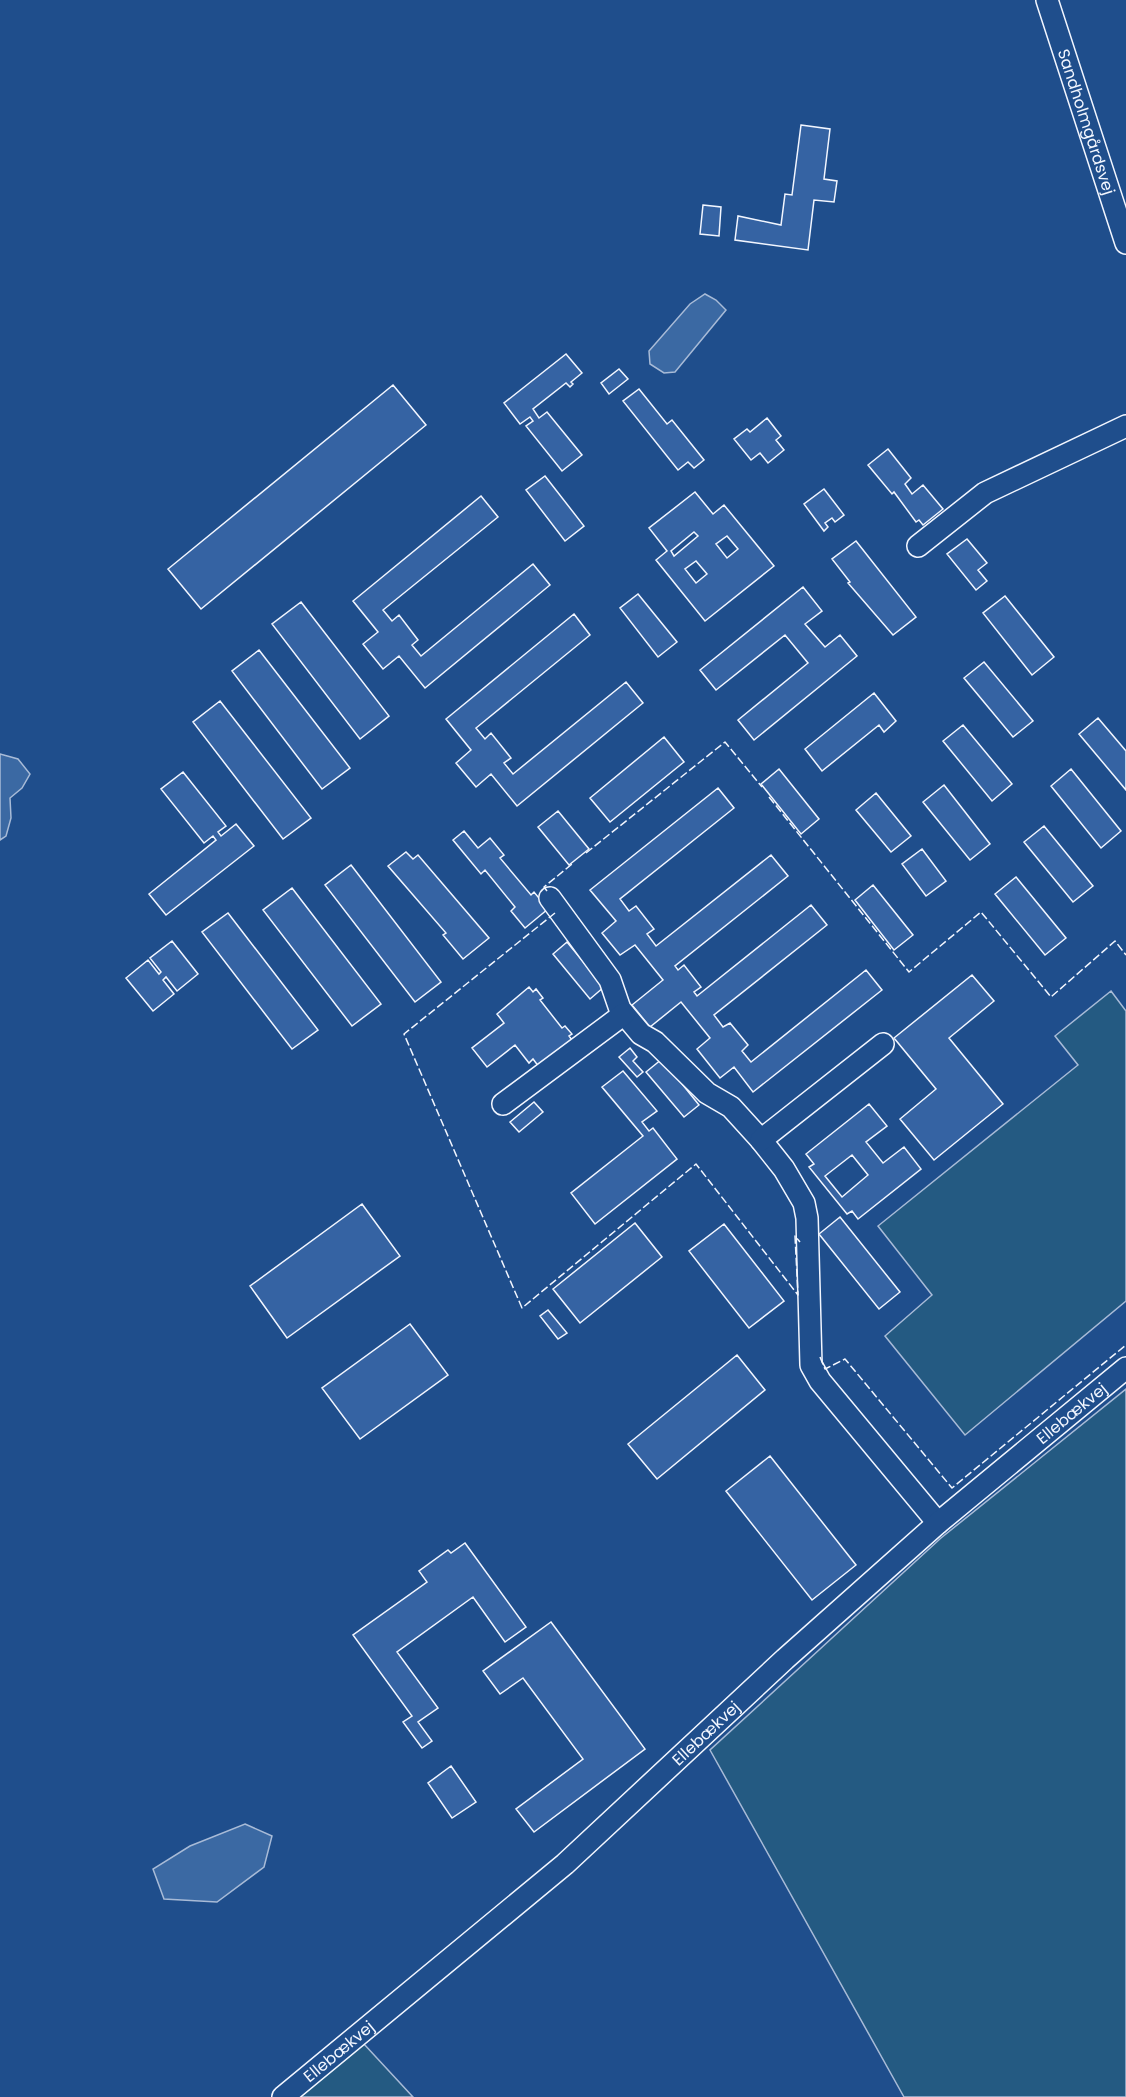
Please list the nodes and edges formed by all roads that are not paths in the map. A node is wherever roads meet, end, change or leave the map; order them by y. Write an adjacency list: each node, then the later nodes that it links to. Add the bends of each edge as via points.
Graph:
1 (1047, 0): 2 (street, Sandholmgårdsvej)
2 (1126, 243)
3 (1126, 426): 4 (street, via 986,493)
4 (918, 546)
5 (550, 898): 6 (street, via 610,980)
6 (624, 1014): 8 (street); 9 (street, via 707,1093 731,1107)
7 (883, 1044): 9 (street)
8 (503, 1104)
9 (761, 1140): 11 (street, via 804,1203 811,1365 820,1381)
10 (1126, 1368): 11 (street, Ellebækvej)
11 (938, 1523): 12 (street, Ellebækvej, via 565,1864)
12 (284, 2097)

